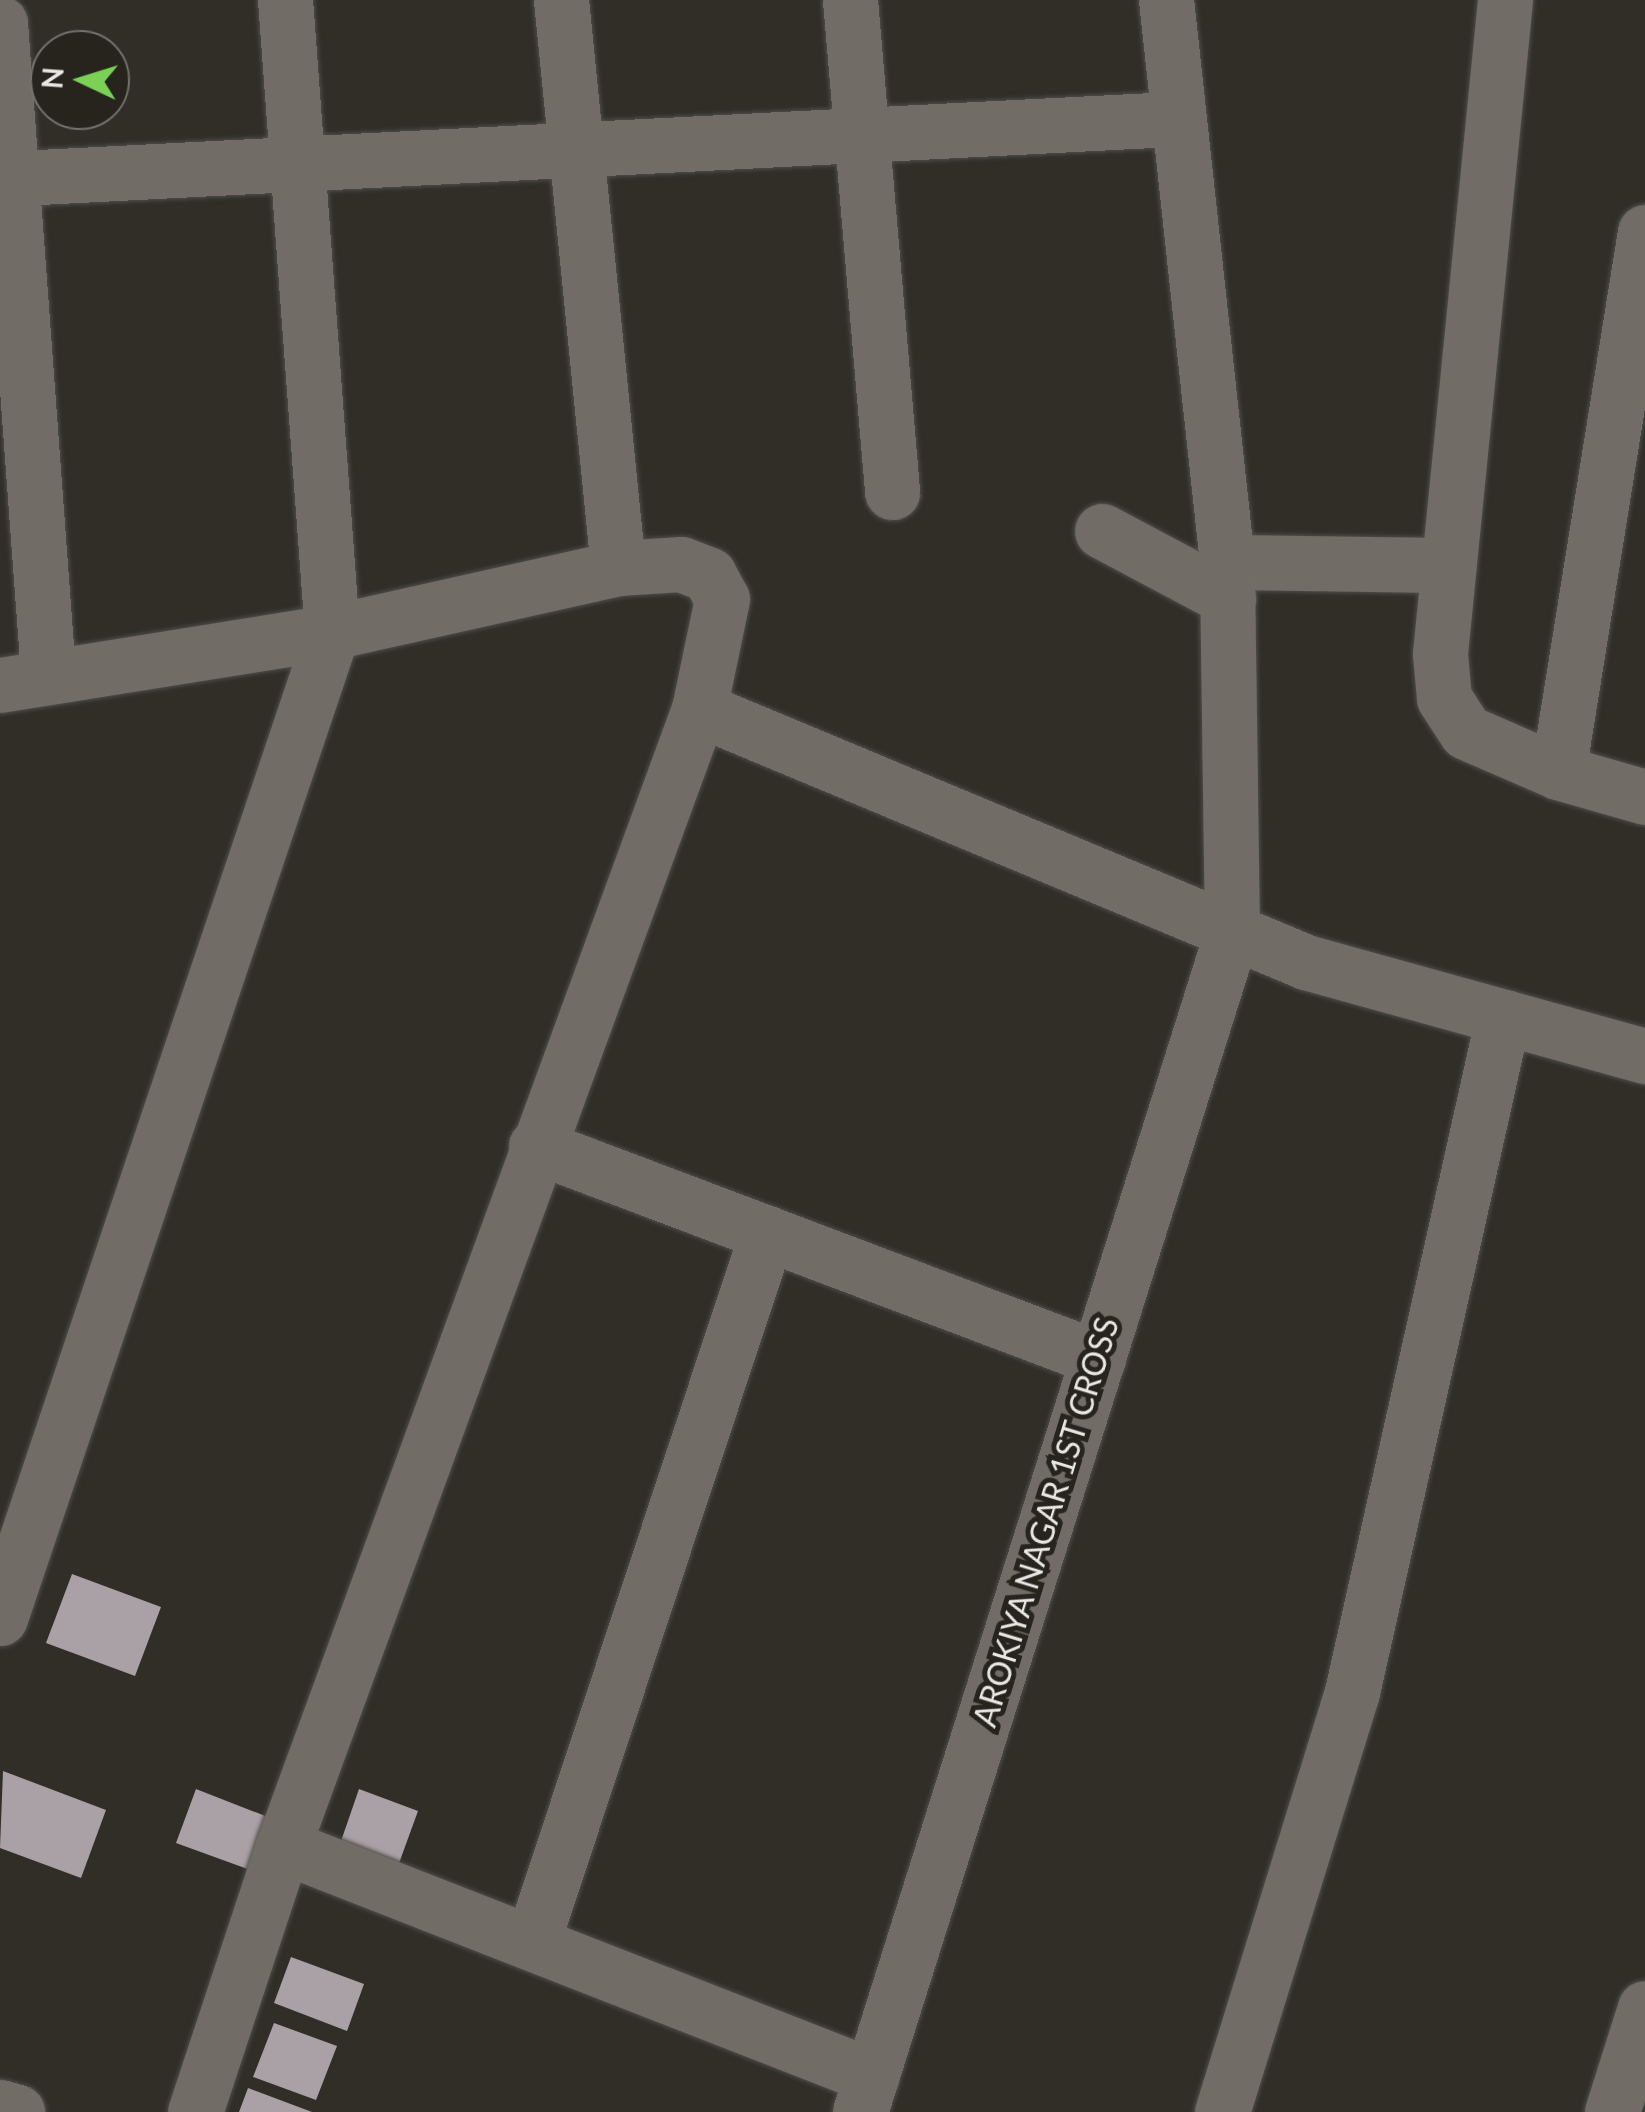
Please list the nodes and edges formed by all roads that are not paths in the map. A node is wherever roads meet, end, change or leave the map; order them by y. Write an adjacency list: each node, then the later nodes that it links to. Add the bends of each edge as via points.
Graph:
1 (285, 0): 10 (street)
2 (561, 0): 9 (street)
3 (850, 0): 8 (street)
4 (1166, 0): 7 (street, AROKIYA NAGAR 1ST CROSS)
5 (1505, 0): 16 (street)
6 (0, 23): 11 (street)
7 (1174, 119): 8 (street); 18 (street, AROKIYA NAGAR 1ST CROSS)
8 (862, 134): 9 (street); 14 (street)
9 (572, 148): 10 (street); 17 (street)
10 (301, 162): 11 (street); 19 (street)
11 (5, 179): 20 (street)
12 (1645, 232): 13 (street)
13 (1637, 334): 22 (street)
14 (892, 492)
15 (1102, 531): 18 (street)
16 (1448, 565): 18 (street); 22 (street, via 1440,654 1444,698 1466,732)
17 (618, 568): 19 (street); 21 (street, via 680,564 710,575 722,600)
18 (1227, 580): 24 (street, AROKIYA NAGAR 1ST CROSS)
19 (332, 632): 20 (street); 30 (street)
20 (24, 680)
21 (699, 709): 24 (street); 27 (street)
22 (1558, 772): 23 (street)
23 (1645, 797)
24 (1232, 932): 25 (street, via 1306,962); 29 (street, AROKIYA NAGAR 1ST CROSS)
25 (1503, 1017): 26 (street); 38 (street, via 1352,1692)
26 (1645, 1056)
27 (536, 1146): 28 (street); 31 (street)
28 (767, 1233): 29 (street); 32 (street)
29 (1098, 1358): 34 (street, AROKIYA NAGAR 1ST CROSS)
30 (0, 1618)
31 (283, 1846): 32 (street); 37 (street)
32 (532, 1943): 34 (street)
33 (1645, 2008): 39 (street)
34 (866, 2094)
35 (0, 2107): 36 (street)
36 (17, 2112)
37 (195, 2112)
38 (1222, 2112)
39 (1612, 2112)

